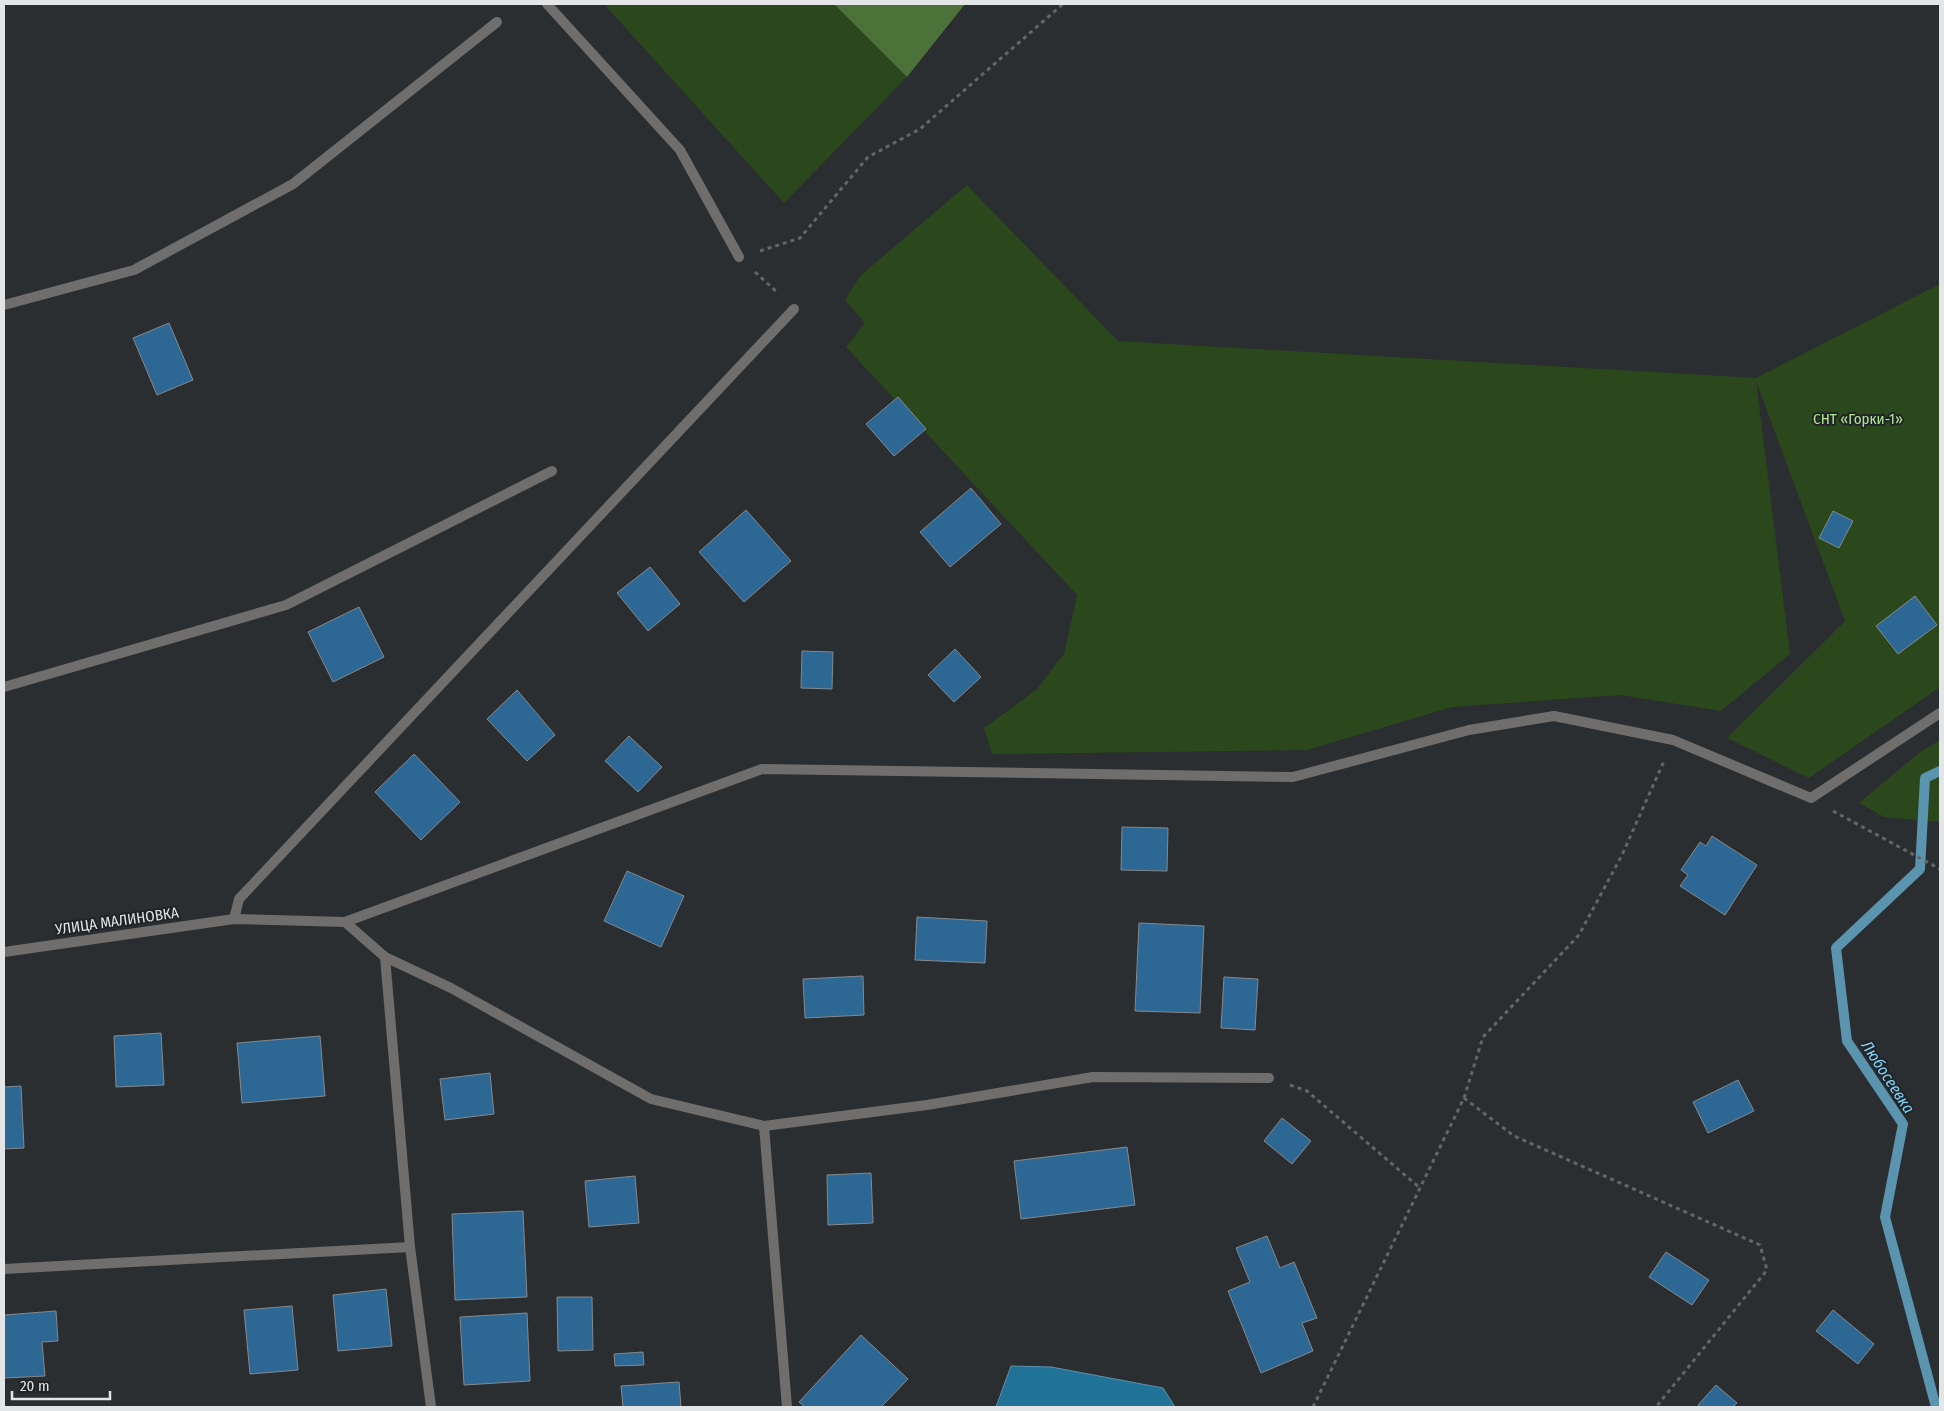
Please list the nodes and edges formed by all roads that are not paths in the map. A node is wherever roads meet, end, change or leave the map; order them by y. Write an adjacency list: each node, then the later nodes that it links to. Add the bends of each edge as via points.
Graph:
1 (547, 4): 3 (street, via 680,150)
2 (497, 22): 4 (street, via 292,184 134,270)
3 (739, 257)
4 (4, 305)
5 (794, 310): 9 (street, via 239,899)
6 (552, 470): 7 (street, via 286,605)
7 (4, 687)
8 (1940, 712): 10 (street, via 1811,798 1673,740 1554,716 1469,730 1293,777 762,769)
9 (234, 919): 10 (street, УЛИЦА МАЛИНОВКА); 11 (street, УЛИЦА МАЛИНОВКА)
10 (345, 922): 12 (street)
11 (4, 952)
12 (385, 957): 14 (street, via 452,988 651,1099); 15 (street)
13 (1268, 1078): 14 (street, via 1093,1077 927,1105)
14 (764, 1126): 18 (street)
15 (410, 1247): 16 (street); 17 (street)
16 (4, 1269)
17 (430, 1407)
18 (787, 1407)

